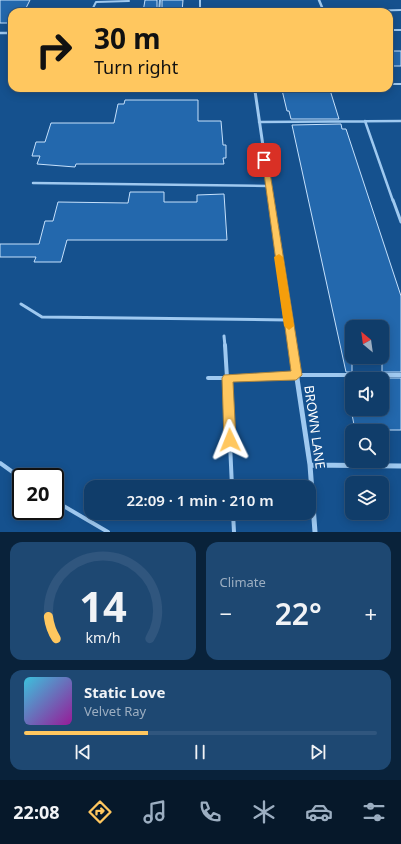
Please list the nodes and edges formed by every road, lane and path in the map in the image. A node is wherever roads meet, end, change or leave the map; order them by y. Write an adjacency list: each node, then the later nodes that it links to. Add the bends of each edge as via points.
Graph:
1 (129, 1): 2 (lane, via 96,2)
2 (93, 8)
3 (255, 92): 6 (street, BROWN LANE)
4 (365, 121): 5 (lane); 6 (lane); 9 (lane)
5 (401, 121)
6 (259, 122): 8 (street, BROWN LANE)
7 (33, 183): 8 (lane)
8 (268, 186): 11 (street, BROWN LANE)
9 (401, 222)
10 (21, 304): 11 (lane, via 42,317)
11 (288, 320): 13 (street, BROWN LANE)
12 (224, 336): 16 (lane)
13 (296, 375): 14 (lane); 16 (lane); 18 (street, BROWN LANE)
14 (401, 375)
15 (208, 378): 16 (lane)
16 (227, 378): 21 (lane)
17 (0, 463): 20 (lane)
18 (310, 465): 19 (street); 26 (street, BROWN LANE)
19 (401, 466)
20 (12, 472)
21 (232, 480)
22 (64, 506): 24 (lane)
23 (233, 520): 25 (lane)
24 (108, 532)
25 (234, 532)
26 (315, 532)

